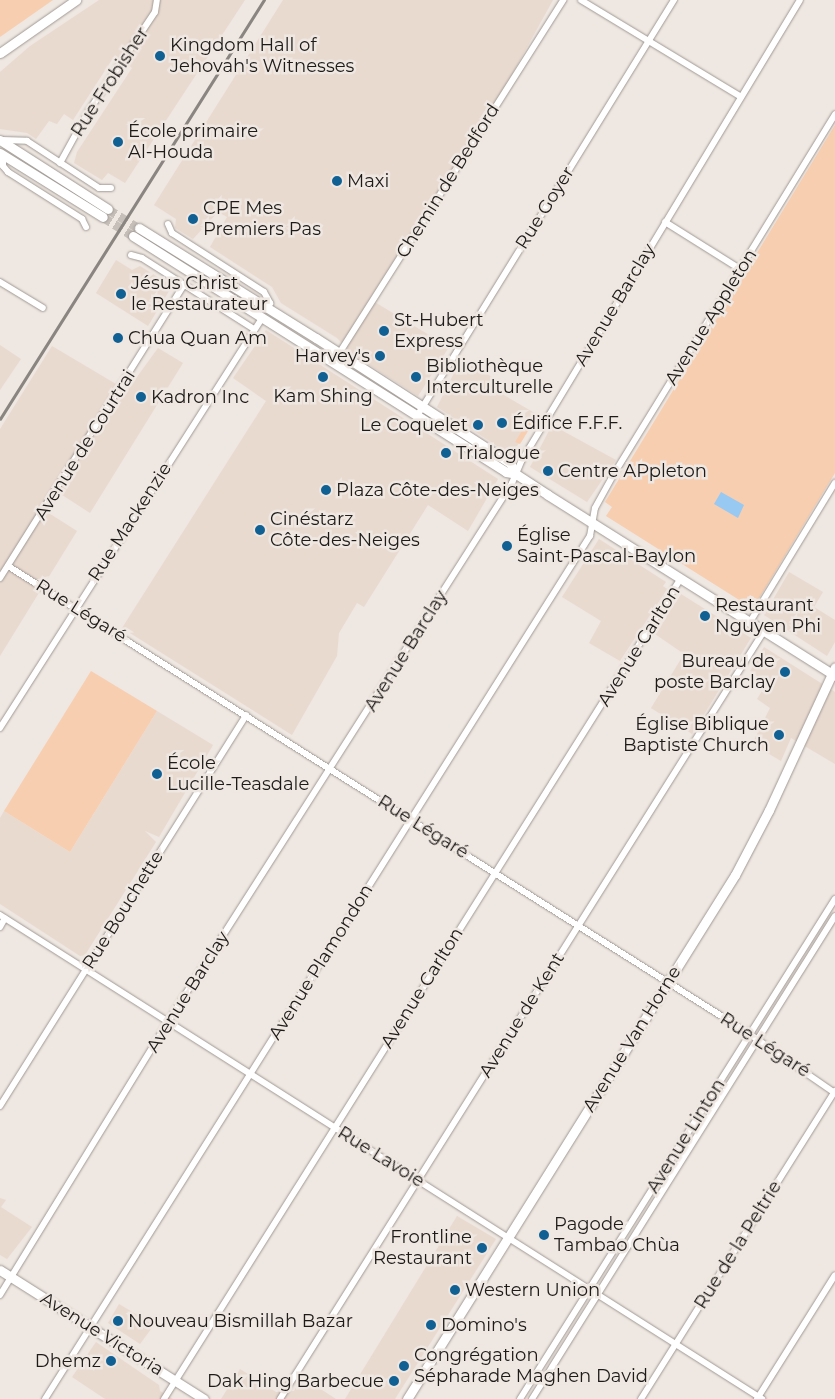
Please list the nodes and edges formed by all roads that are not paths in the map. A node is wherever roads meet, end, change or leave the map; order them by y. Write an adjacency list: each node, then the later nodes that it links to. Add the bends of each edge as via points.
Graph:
1 (76, 0): 8 (main road)
2 (157, 0): 13 (street, Rue Frobisher, via 156,12 88,112)
3 (563, 0): 30 (street, Chemin de Bedford)
4 (581, 0): 7 (street)
5 (674, 0): 7 (street, Rue Goyer)
6 (800, 0): 9 (street, Avenue Barclay)
7 (646, 41): 9 (street); 32 (street, Rue Goyer)
8 (0, 53)
9 (741, 97): 17 (street, Avenue Barclay)
10 (835, 114): 23 (street, Avenue Appleton)
11 (0, 140): 13 (street, via 27,141); 15 (main road)
12 (2, 154): 16 (main road); 19 (street, via 3,166 8,172 82,219)
13 (60, 163): 14 (street, via 101,189)
14 (111, 188)
15 (108, 209)
16 (103, 217)
17 (665, 222): 23 (street); 34 (street, Avenue Barclay)
18 (168, 224): 27 (street, via 172,233 264,292 270,303)
19 (86, 227)
20 (138, 228): 27 (main road)
21 (133, 236): 28 (main road)
22 (131, 255): 25 (street, via 142,258)
23 (740, 270): 36 (street, Avenue Appleton, via 612,477 595,508)
24 (0, 282): 26 (street)
25 (184, 285): 29 (street); 37 (street, Avenue de Courtrai)
26 (43, 308)
27 (267, 309): 30 (main road)
28 (262, 318): 29 (street, Rue Mackenzie); 31 (main road)
29 (254, 329): 40 (street, Rue Mackenzie)
30 (339, 354): 31 (street, Chemin de Bedford); 32 (main road)
31 (333, 363): 33 (main road)
32 (422, 408): 33 (street, Rue Goyer); 34 (main road, via 510,463)
33 (417, 416): 34 (main road, via 506,472)
34 (516, 474): 36 (main road); 46 (street, Avenue Barclay)
35 (835, 482): 41 (street)
36 (592, 523): 39 (main road); 47 (street, Avenue Plamondon, via 590,536)
37 (8, 566): 38 (street, Avenue de Courtrai); 40 (street, Rue Légaré)
38 (0, 578)
39 (681, 578): 41 (main road); 48 (street, Avenue Carlton)
40 (75, 608): 44 (street, Rue Légaré); 45 (street, Rue Mackenzie)
41 (750, 622): 42 (main road)
42 (764, 631): 43 (main road); 52 (street, Avenue de Kent)
43 (834, 672): 55 (main road, Avenue Van Horne, via 754,841)
44 (246, 716): 46 (street, Rue Légaré); 54 (street, Rue Bouchette)
45 (0, 728)
46 (331, 769): 47 (street, Rue Légaré); 56 (street, Avenue Barclay)
47 (410, 819): 48 (street, Rue Légaré); 59 (street, Avenue Plamondon)
48 (496, 873): 52 (street, Rue Légaré); 62 (street, Avenue Carlton)
49 (835, 898): 57 (street, Avenue Linton)
50 (835, 916): 58 (street, Avenue Linton)
51 (3, 917): 53 (street); 54 (street, Rue Lavoie)
52 (579, 926): 55 (street, Rue Légaré); 63 (street, Avenue de Kent)
53 (0, 927)
54 (86, 969): 56 (street, Rue Lavoie); 61 (street, Rue Bouchette)
55 (668, 983): 57 (street, Rue Légaré); 64 (main road, Avenue Van Horne)
56 (170, 1023): 59 (street, Rue Lavoie); 67 (street, Avenue Barclay)
57 (750, 1034): 58 (street, Rue Légaré); 68 (street, Avenue Linton)
58 (757, 1041): 60 (street, Rue Légaré); 69 (street, Avenue Linton)
59 (250, 1073): 62 (street, Rue Lavoie); 71 (street, Avenue Plamondon)
60 (835, 1092): 72 (street, Rue de la Peltrie)
61 (0, 1106)
62 (334, 1127): 63 (street, Rue Lavoie); 73 (street, Avenue Carlton)
63 (418, 1180): 64 (street, Rue Lavoie); 78 (street, Avenue de Kent)
64 (508, 1238): 68 (street, Rue Lavoie); 79 (main road, Avenue Van Horne)
65 (0, 1270): 67 (main road, Avenue Victoria)
66 (835, 1275): 74 (street)
67 (11, 1277): 70 (street, Avenue Barclay); 71 (main road, Avenue Victoria)
68 (590, 1289): 69 (street, Rue Lavoie); 80 (street, Avenue Linton)
69 (598, 1294): 72 (street, Rue Lavoie); 81 (street, Avenue Linton)
70 (0, 1295)
71 (91, 1327): 73 (main road, Avenue Victoria); 75 (street, Avenue Plamondon)
72 (676, 1344): 74 (street, Rue Lavoie); 82 (street, Rue de la Peltrie)
73 (175, 1380): 76 (street, Avenue Carlton); 77 (main road, Avenue Victoria)
74 (759, 1398)
75 (45, 1399)
76 (164, 1399)
77 (204, 1399)
78 (280, 1399)
79 (406, 1399)
80 (520, 1399)
81 (532, 1399)
82 (641, 1399)

